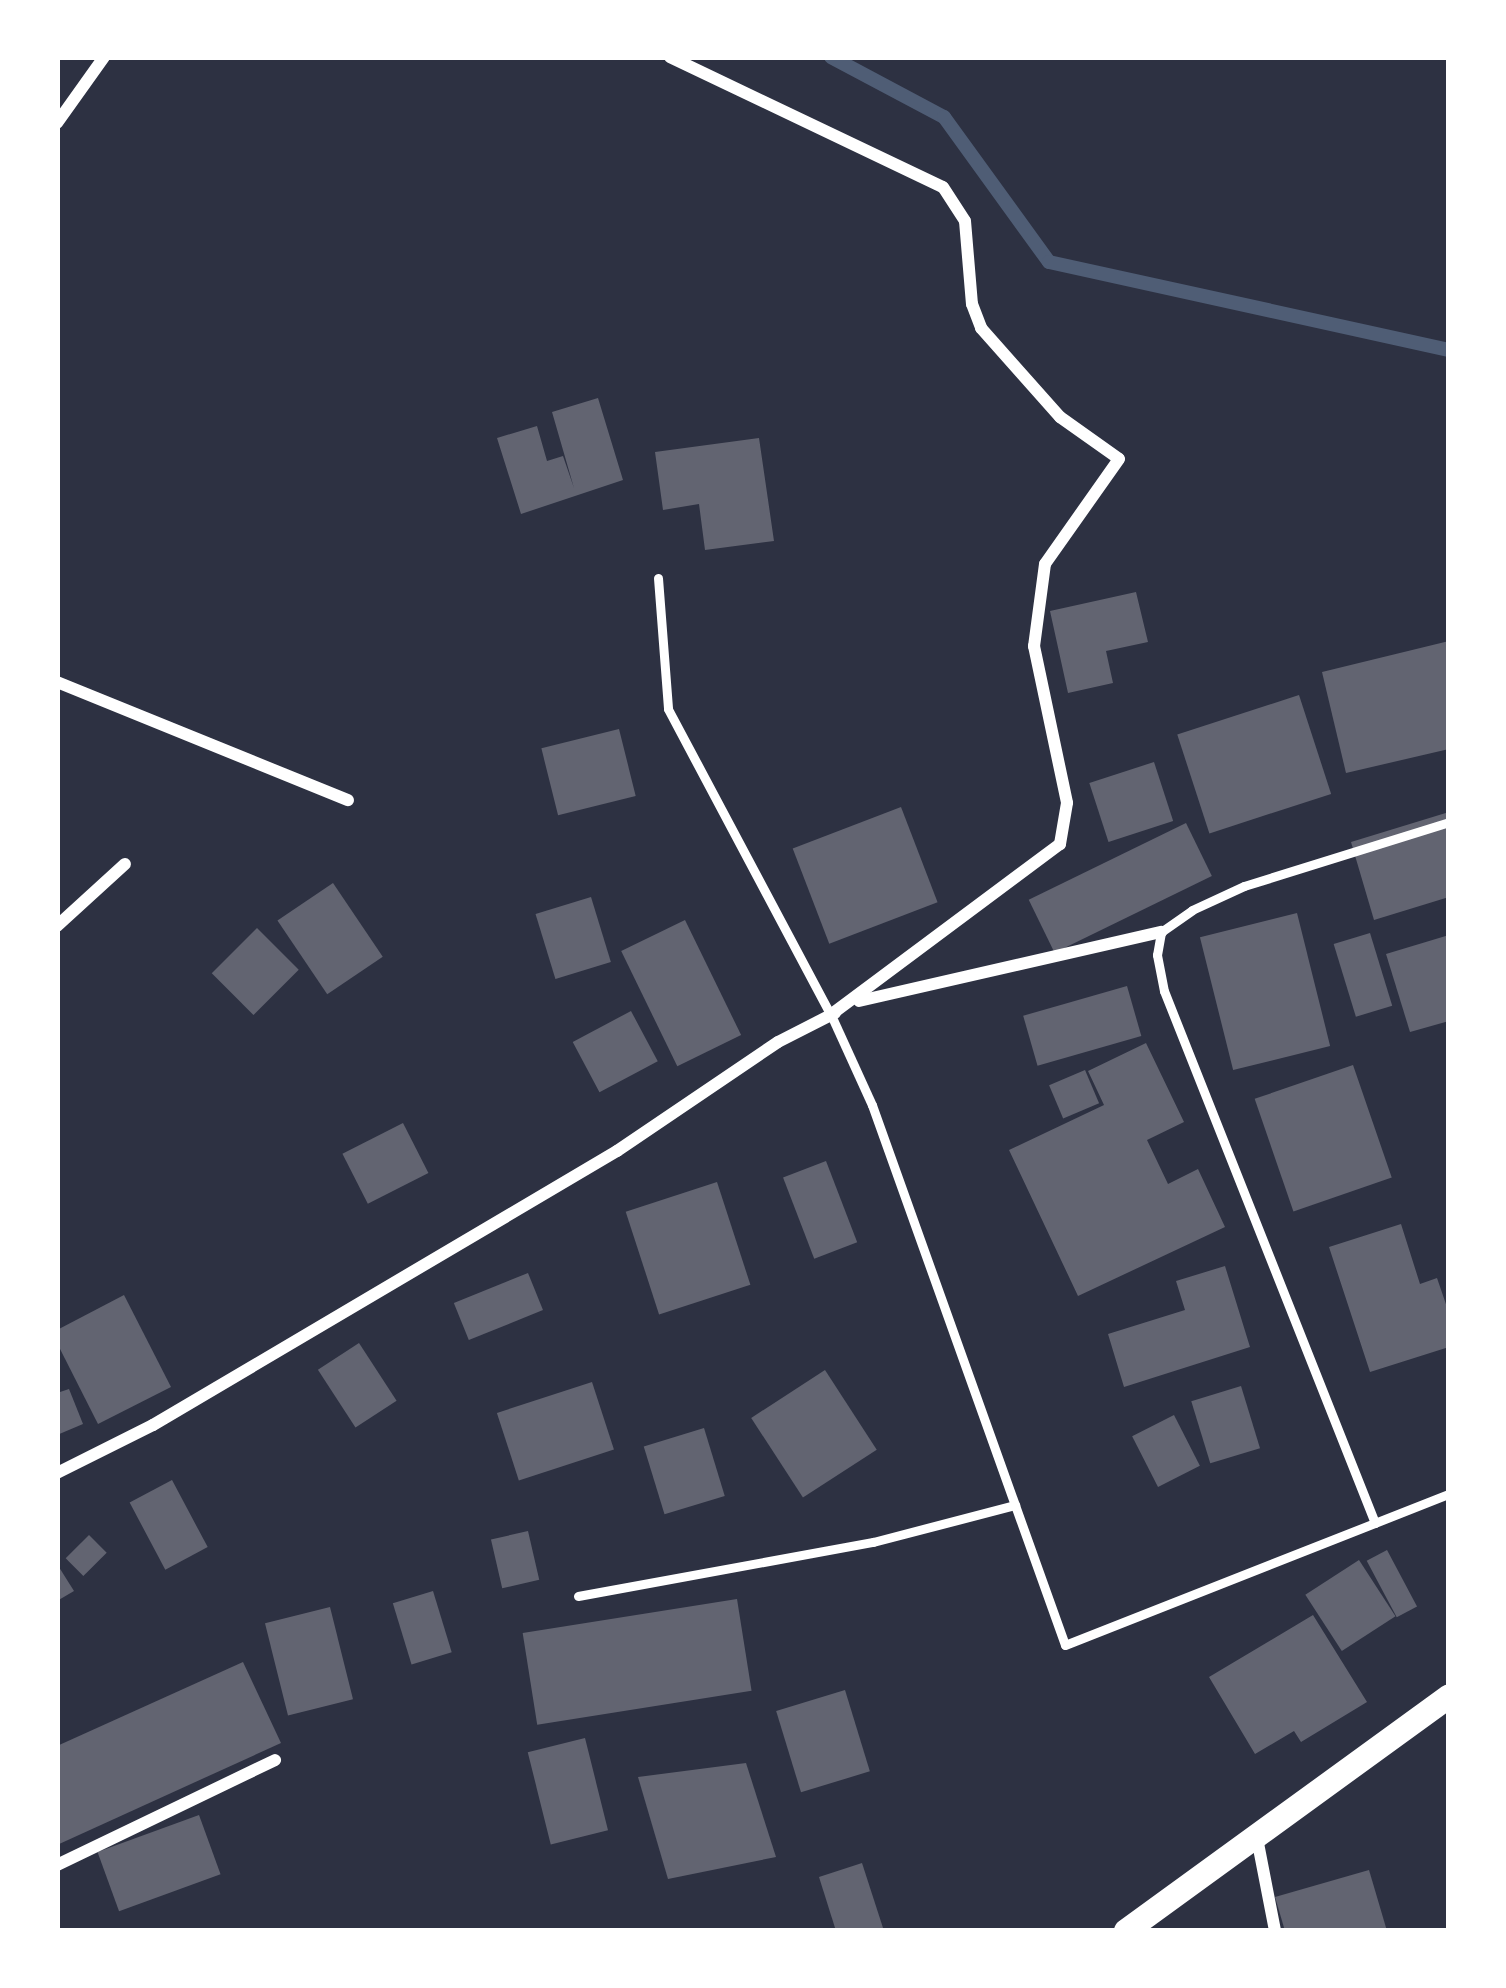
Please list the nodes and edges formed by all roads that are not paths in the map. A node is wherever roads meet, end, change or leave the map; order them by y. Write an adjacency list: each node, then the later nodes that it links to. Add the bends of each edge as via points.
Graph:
1 (104, 57): 3 (street)
2 (670, 57): 11 (street, via 944,187 965,221 981,328 1060,417 1119,459 1045,564 1034,646 1067,803 1060,844)
3 (57, 123)
4 (658, 578): 11 (lane, via 668,709)
5 (57, 682): 6 (street)
6 (349, 800)
7 (1449, 822): 10 (lane, via 1244,886)
8 (125, 864): 9 (street)
9 (57, 926)
10 (1161, 932): 11 (street, via 867,997); 15 (lane, via 1164,991)
11 (831, 1015): 12 (street, via 576,1175 153,1425); 14 (lane, via 872,1105)
12 (57, 1473)
13 (1449, 1494): 15 (lane)
14 (1015, 1505): 15 (lane, via 1065,1645); 16 (lane, via 873,1542)
15 (1376, 1523)
16 (578, 1597)
17 (1449, 1696): 19 (main road)
18 (275, 1760): 20 (street)
19 (1256, 1836): 21 (main road); 22 (street)
20 (57, 1865)
21 (1126, 1931)
22 (1275, 1931)

